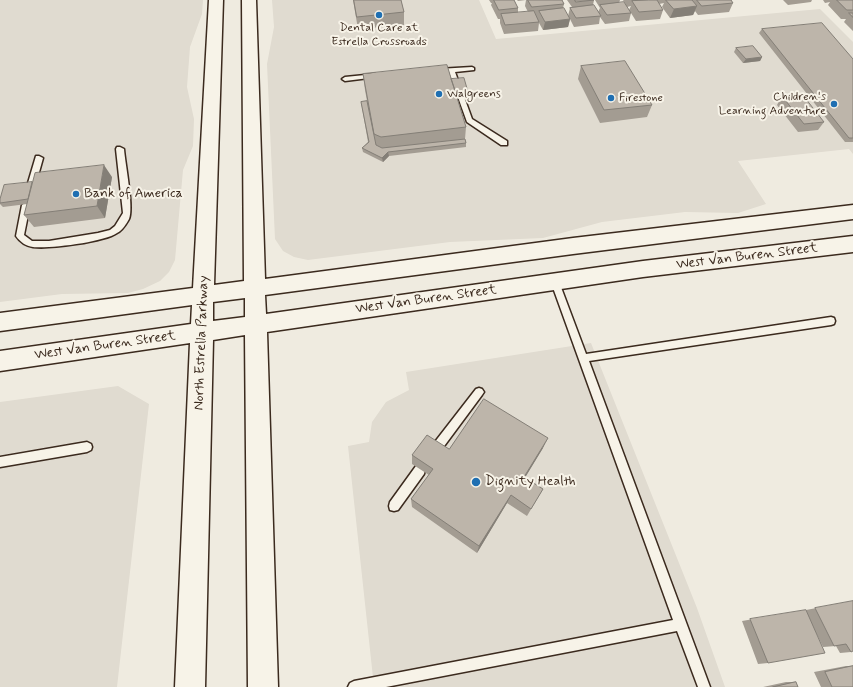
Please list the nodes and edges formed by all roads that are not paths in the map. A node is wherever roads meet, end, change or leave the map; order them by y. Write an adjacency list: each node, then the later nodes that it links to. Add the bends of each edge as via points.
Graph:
1 (216, 0): 19 (main road, North Estrella Parkway)
2 (249, 0): 18 (main road)
3 (472, 69): 4 (lane)
4 (451, 70): 5 (lane); 8 (lane, via 469,120)
5 (428, 72)
6 (383, 76): 7 (lane)
7 (345, 79)
8 (504, 143)
9 (120, 149): 12 (lane, via 127,213 124,221 114,231 104,235 34,245 20,236)
10 (38, 158): 11 (lane)
11 (31, 187)
12 (26, 205)
13 (853, 212): 14 (main road)
14 (776, 221): 16 (main road); 18 (main road)
15 (853, 244): 16 (main road, West Van Buren Street)
16 (796, 252): 17 (main road, West Van Buren Street, via 643,269)
17 (555, 282): 22 (main road, West Van Buren Street); 24 (lane)
18 (254, 289): 19 (main road); 22 (main road)
19 (203, 296): 21 (main road); 23 (main road, North Estrella Parkway)
20 (831, 321): 24 (lane)
21 (0, 322)
22 (257, 324): 23 (main road, West Van Buren Street); 34 (main road)
23 (202, 332): 25 (main road, West Van Buren Street); 33 (main road, North Estrella Parkway)
24 (584, 358): 32 (lane)
25 (0, 361)
26 (479, 392): 28 (lane)
27 (87, 447): 29 (lane)
28 (435, 450)
29 (0, 462)
30 (420, 470): 31 (lane)
31 (394, 506)
32 (682, 624): 35 (lane); 36 (lane)
33 (190, 687)
34 (263, 687)
35 (354, 687)
36 (704, 687)

